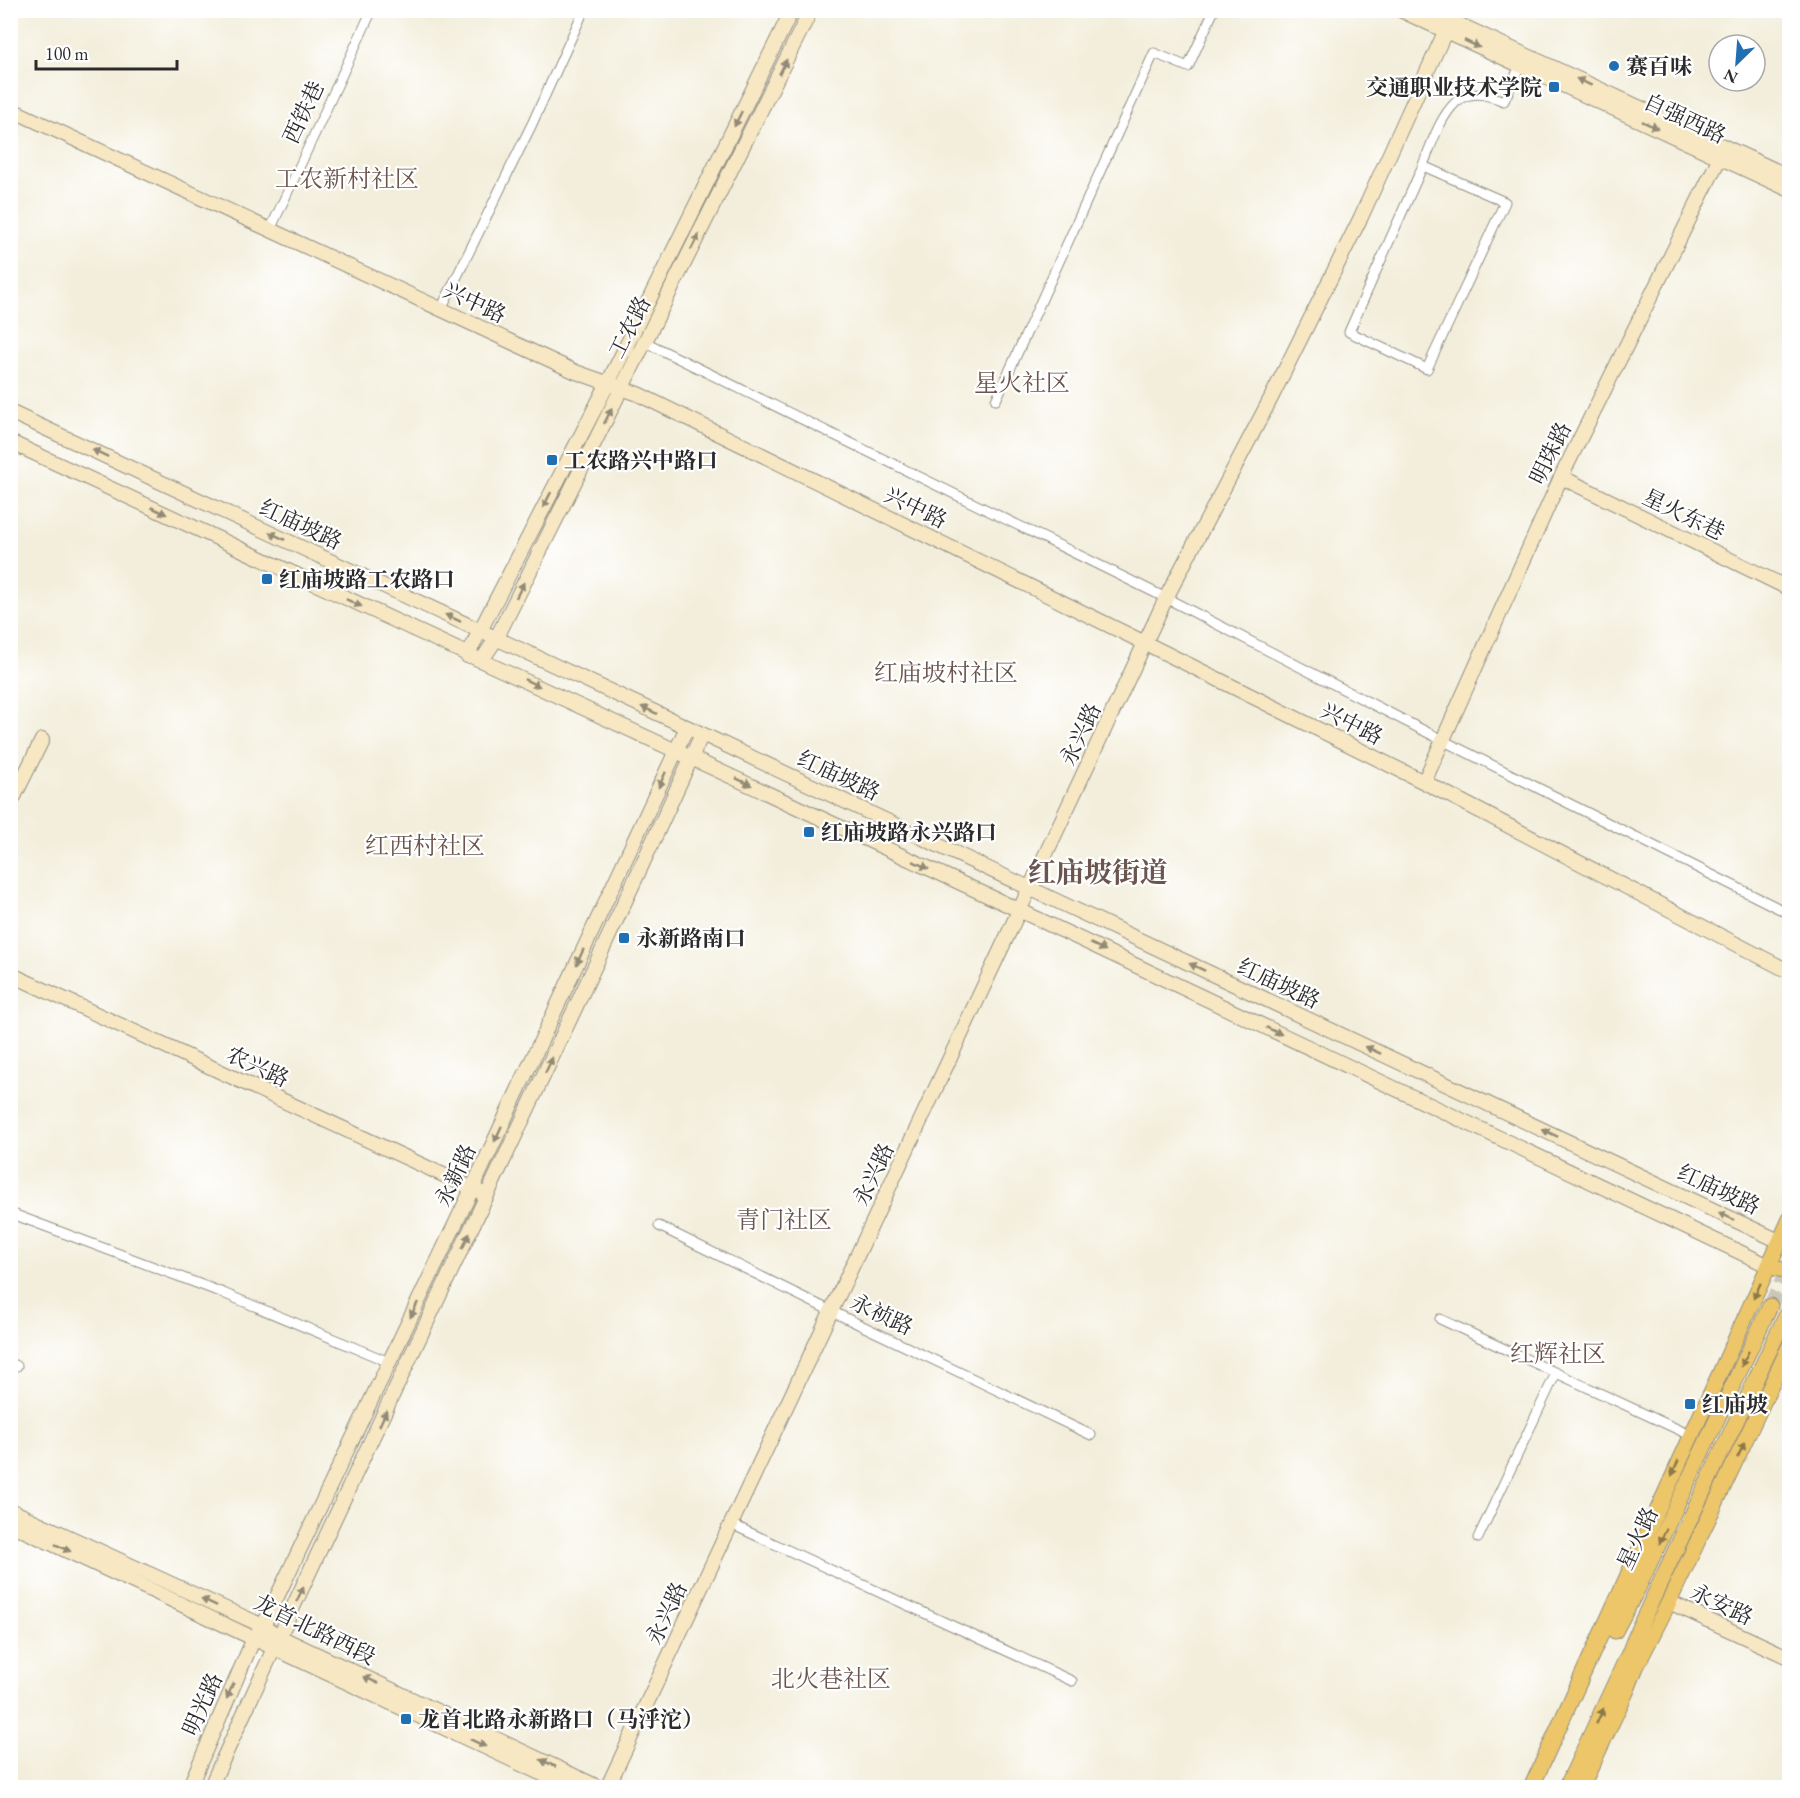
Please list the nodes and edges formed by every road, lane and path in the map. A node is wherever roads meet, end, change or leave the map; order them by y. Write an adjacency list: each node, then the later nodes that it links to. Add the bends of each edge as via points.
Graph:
1 (372, 10): 15 (street, 西铁巷)
2 (584, 10): 16 (street)
3 (792, 10): 18 (main road, 工农路, one-way to 18)
4 (811, 10): 17 (main road, 工农路, one-way to 4)
5 (1214, 10): 20 (street, via 1188,67 1154,52)
6 (1400, 10): 8 (main road, 自强西路)
7 (1428, 10): 11 (main road, 自强西路, one-way to 7)
8 (1445, 32): 9 (main road, 自强西路, one-way to 9); 25 (main road, 永兴路, via 1361,217)
9 (1520, 66): 11 (main road, 自强西路, one-way to 11); 12 (street, via 1504,101 1479,94 1457,102 1445,116)
10 (10, 109): 15 (main road, 兴中路)
11 (1722, 152): 13 (main road, 自强西路); 14 (main road, 自强西路); 23 (main road, 明珠路)
12 (1423, 166): 12 (street, via 1349,332 1427,369 1505,202)
13 (1790, 177)
14 (1790, 190)
15 (270, 230): 16 (main road, 兴中路)
16 (441, 309): 18 (main road, 兴中路)
17 (645, 342): 19 (main road, 工农路); 25 (street)
18 (608, 383): 19 (main road, 兴中路); 26 (main road, 工农路, one-way to 26)
19 (622, 388): 27 (main road, 工农路, one-way to 19); 28 (main road, 兴中路)
20 (996, 400)
21 (10, 412): 26 (main road, 红庙坡路, one-way to 21)
22 (10, 442): 29 (main road, 红庙坡路, one-way to 29)
23 (1561, 477): 24 (main road, 星火东巷); 34 (main road, 明珠路)
24 (1790, 589)
25 (1166, 598): 28 (main road, 永兴路); 34 (street)
26 (481, 631): 27 (main road, 红庙坡路); 29 (main road, 工农路)
27 (496, 639): 30 (main road, 工农路); 31 (main road, 红庙坡路, one-way to 27)
28 (1145, 643): 37 (main road, 兴中路); 39 (main road, 永兴路)
29 (467, 656): 30 (main road, 红庙坡路)
30 (482, 660): 35 (main road, 红庙坡路, one-way to 35)
31 (687, 727): 32 (main road, 红庙坡路); 35 (main road, 永新路)
32 (702, 734): 36 (main road, 永新路); 39 (main road, 红庙坡路)
33 (42, 740): 38 (main road)
34 (1444, 741): 37 (main road, 明珠路); 41 (street)
35 (676, 750): 36 (main road, 红庙坡路); 44 (main road, 永新路, one-way to 44)
36 (691, 758): 40 (main road, 红庙坡路, one-way to 40); 45 (main road, 永新路, one-way to 36)
37 (1424, 782): 42 (main road, 兴中路)
38 (10, 805)
39 (1031, 889): 40 (main road, 永兴路); 49 (main road, 红庙坡路, one-way to 39)
40 (1020, 911): 50 (main road, 红庙坡路, one-way to 50); 53 (main road, 永兴路)
41 (1790, 914)
42 (1790, 972)
43 (10, 974): 44 (main road, 农兴路)
44 (472, 1189): 45 (main road, 农兴路); 57 (main road, 永新路, one-way to 57)
45 (488, 1196): 69 (main road, 永新路, one-way to 45)
46 (10, 1213): 57 (street, via 212,1289)
47 (1790, 1219): 49 (main road)
48 (659, 1226): 53 (street, 永祯路)
49 (1784, 1244): 50 (main road)
50 (1769, 1266): 51 (main road); 60 (main road, one-way to 60)
51 (1790, 1272)
52 (1770, 1306): 70 (main road, 星火路, one-way to 70)
53 (831, 1311): 59 (street, 永祯路); 63 (main road, 永兴路)
54 (1786, 1313): 67 (main road, 星火路)
55 (1440, 1318): 58 (street)
56 (1790, 1345): 65 (main road, one-way to 56)
57 (389, 1362): 68 (main road, 永新路)
58 (1556, 1373): 60 (street); 64 (street)
59 (1091, 1435)
60 (1690, 1435): 66 (main road, one-way to 66)
61 (10, 1510): 68 (main road, 龙首北路西段, one-way to 61)
62 (10, 1524): 68 (main road, 龙首北路西段, one-way to 68)
63 (731, 1524): 73 (street); 79 (main road, 永兴路)
64 (1478, 1538)
65 (1669, 1602): 71 (main road, 永安路); 72 (main road)
66 (1615, 1607): 70 (main road); 80 (main road)
67 (1638, 1630): 72 (main road); 74 (main road, 星火路, one-way to 67)
68 (258, 1632): 69 (main road, 龙首北路西段); 75 (main road, 明光路, one-way to 75)
69 (277, 1642): 76 (main road, 明光路); 77 (main road, 龙首北路西段, one-way to 77); 78 (main road, 龙首北路西段, one-way to 69)
70 (1605, 1653): 81 (main road, 星火路)
71 (1790, 1658)
72 (1636, 1667): 74 (main road)
73 (1072, 1681)
74 (1588, 1757): 82 (main road, 星火路); 83 (main road)
75 (189, 1788)
76 (210, 1788)
77 (572, 1788)
78 (600, 1788)
79 (607, 1788)
80 (1531, 1788)
81 (1542, 1788)
82 (1566, 1788)
83 (1581, 1788)

